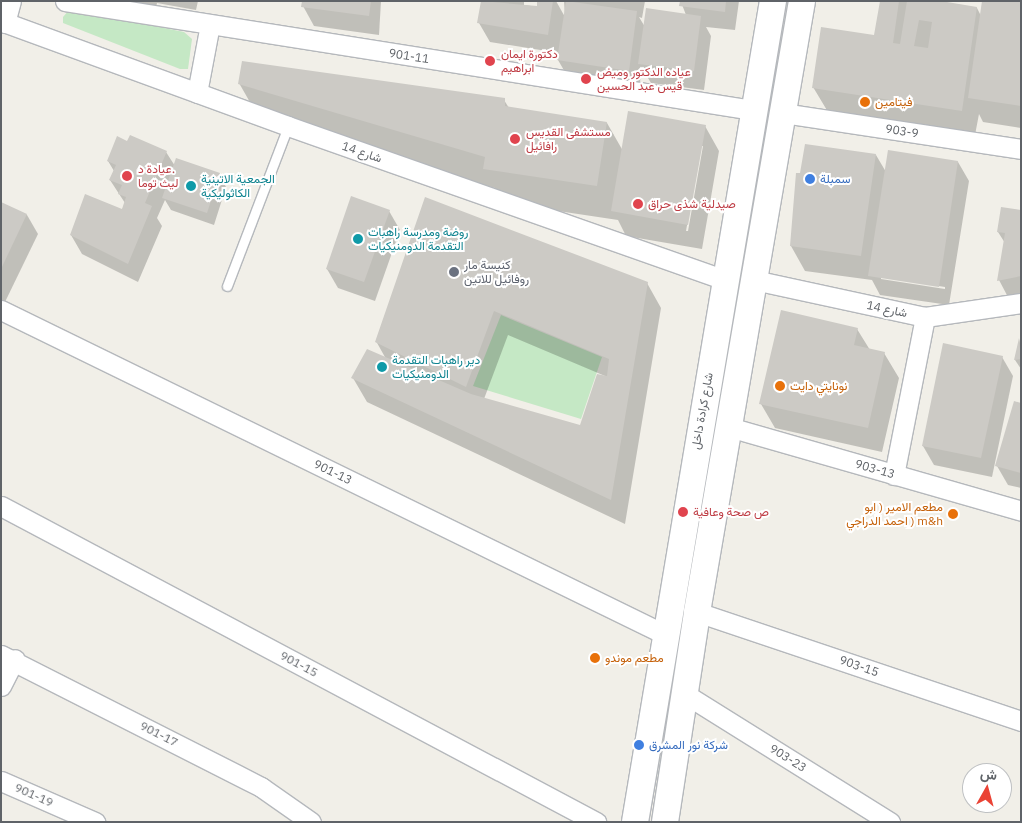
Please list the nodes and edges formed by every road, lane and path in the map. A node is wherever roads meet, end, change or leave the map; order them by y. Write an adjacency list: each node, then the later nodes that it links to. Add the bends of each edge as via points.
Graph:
1 (11, 1): 5 (street)
2 (65, 1): 6 (street, 901-11)
3 (773, 1): 8 (main road, شارع كرادة داخل)
4 (802, 1): 9 (main road)
5 (3, 22): 7 (street, شارع 14)
6 (210, 24): 7 (street); 8 (street, 901-11)
7 (197, 93): 10 (street, شارع 14)
8 (753, 110): 12 (main road, شارع كرادة داخل)
9 (783, 113): 11 (street, 903-9); 13 (main road)
10 (288, 126): 12 (street, شارع 14); 14 (lane)
11 (1021, 149)
12 (725, 280): 23 (main road, شارع كرادة داخل)
13 (754, 280): 17 (street, شارع 14); 18 (main road)
14 (227, 286)
15 (1021, 303): 17 (street, شارع 14)
16 (1, 310): 23 (street, 901-13)
17 (926, 317): 19 (street)
18 (729, 427): 19 (street, 903-13); 22 (main road)
19 (894, 475): 21 (street, 903-13)
20 (1, 506): 31 (street, 901-15)
21 (1021, 511)
22 (697, 612): 26 (main road); 27 (street, 903-15)
23 (664, 634): 32 (main road, شارع كرادة داخل)
24 (8, 657): 25 (street); 30 (street, 901-17, via 261,787)
25 (1, 686)
26 (685, 694): 33 (main road); 34 (street, 903-23)
27 (1021, 721)
28 (1, 781): 29 (street, 901-19)
29 (95, 822)
30 (312, 822)
31 (596, 822)
32 (635, 822)
33 (665, 822)
34 (890, 822)

